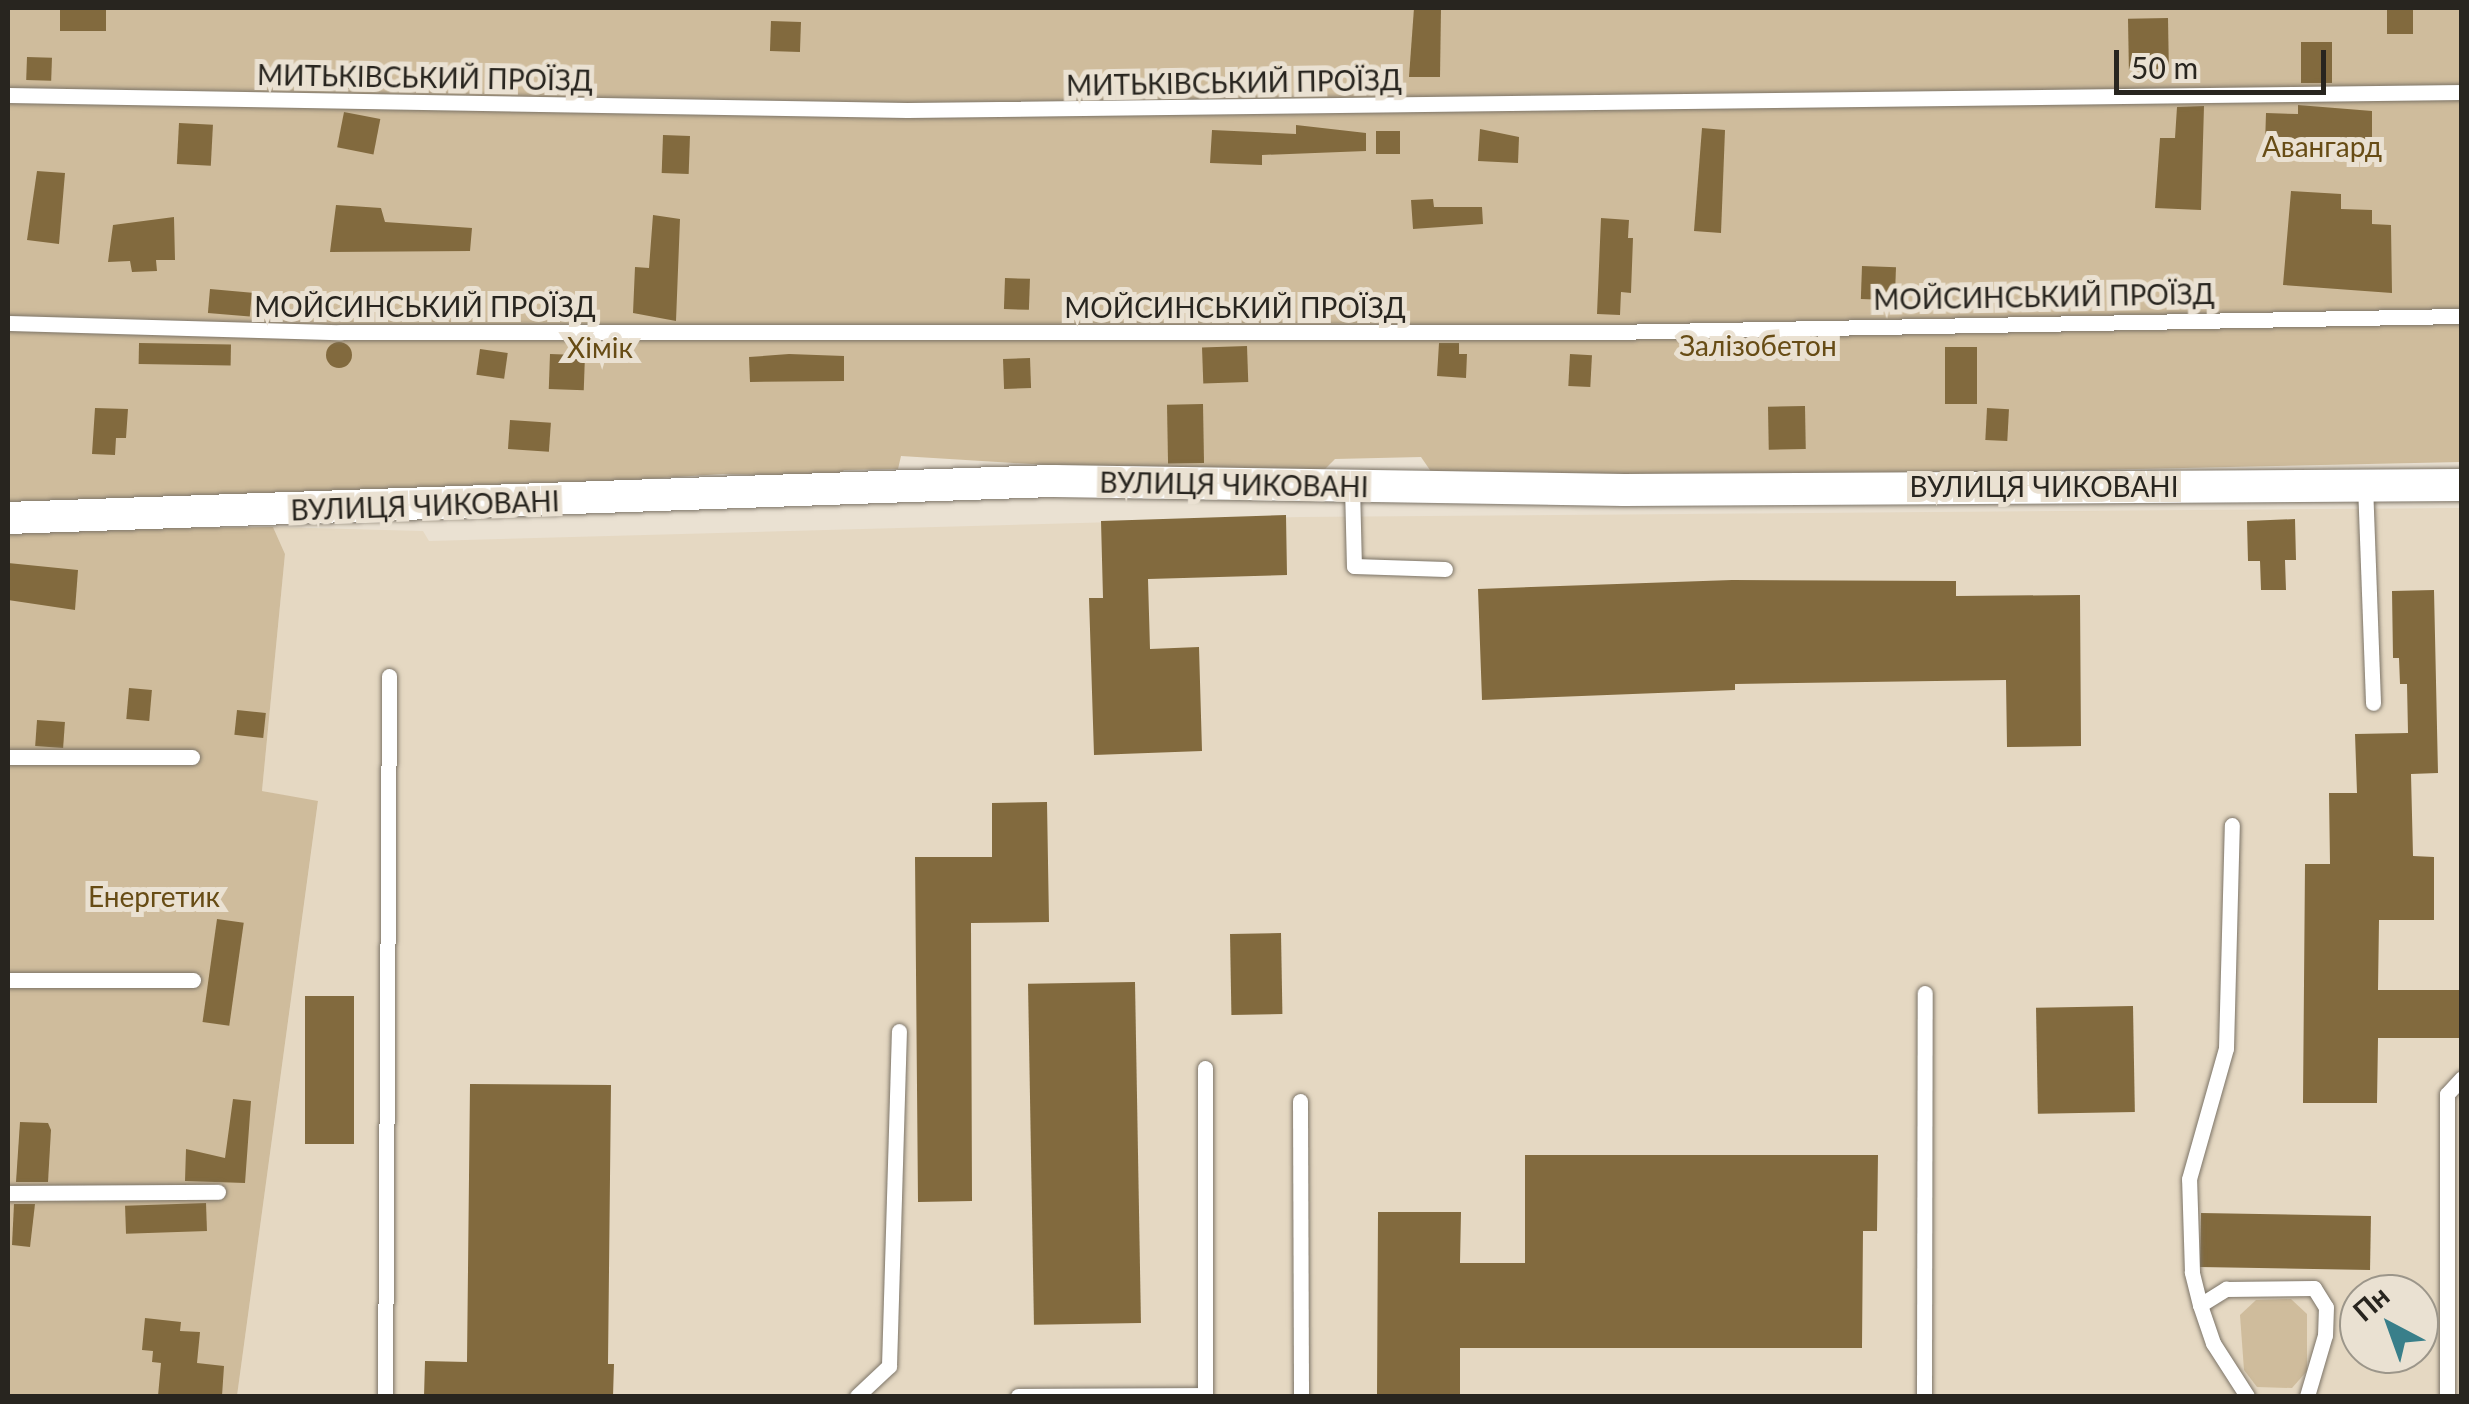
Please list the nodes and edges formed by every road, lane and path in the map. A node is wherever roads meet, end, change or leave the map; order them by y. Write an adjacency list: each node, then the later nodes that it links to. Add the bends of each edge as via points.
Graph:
1 (2462, 92): 2 (lane, МИТЬКІВСЬКИЙ ПРОЇЗД, via 927,110)
2 (8, 95)
3 (2462, 316): 4 (lane, МОЙСИНСЬКИЙ ПРОЇЗД, via 1610,332 340,332)
4 (8, 323)
5 (2365, 484): 6 (street, ВУЛИЦЯ ЧИКОВАНІ); 7 (street, ВУЛИЦЯ ЧИКОВАНІ); 11 (lane)
6 (2462, 485)
7 (1352, 486): 8 (street, ВУЛИЦЯ ЧИКОВАНІ, via 1054,480); 9 (lane, via 1354,566)
8 (8, 518)
9 (1445, 569)
10 (389, 676): 25 (lane)
11 (2372, 702)
12 (192, 757): 13 (lane)
13 (8, 758)
14 (2232, 824): 24 (lane, via 2226,1048 2189,1179 2192,1272)
15 (8, 980): 16 (lane)
16 (193, 980)
17 (1925, 993): 30 (lane)
18 (899, 1031): 26 (lane, via 889,1366)
19 (1205, 1068): 28 (lane)
20 (2462, 1078): 33 (lane, via 2448,1094)
21 (1300, 1101): 29 (lane)
22 (218, 1192): 23 (lane)
23 (8, 1193)
24 (2200, 1305): 31 (lane, via 2213,1343); 32 (lane, via 2226,1289 2314,1288 2326,1307 2325,1336)
25 (384, 1396)
26 (856, 1396)
27 (1018, 1396): 28 (lane)
28 (1205, 1396)
29 (1301, 1396)
30 (1924, 1396)
31 (2247, 1396)
32 (2307, 1396)
33 (2447, 1396)

